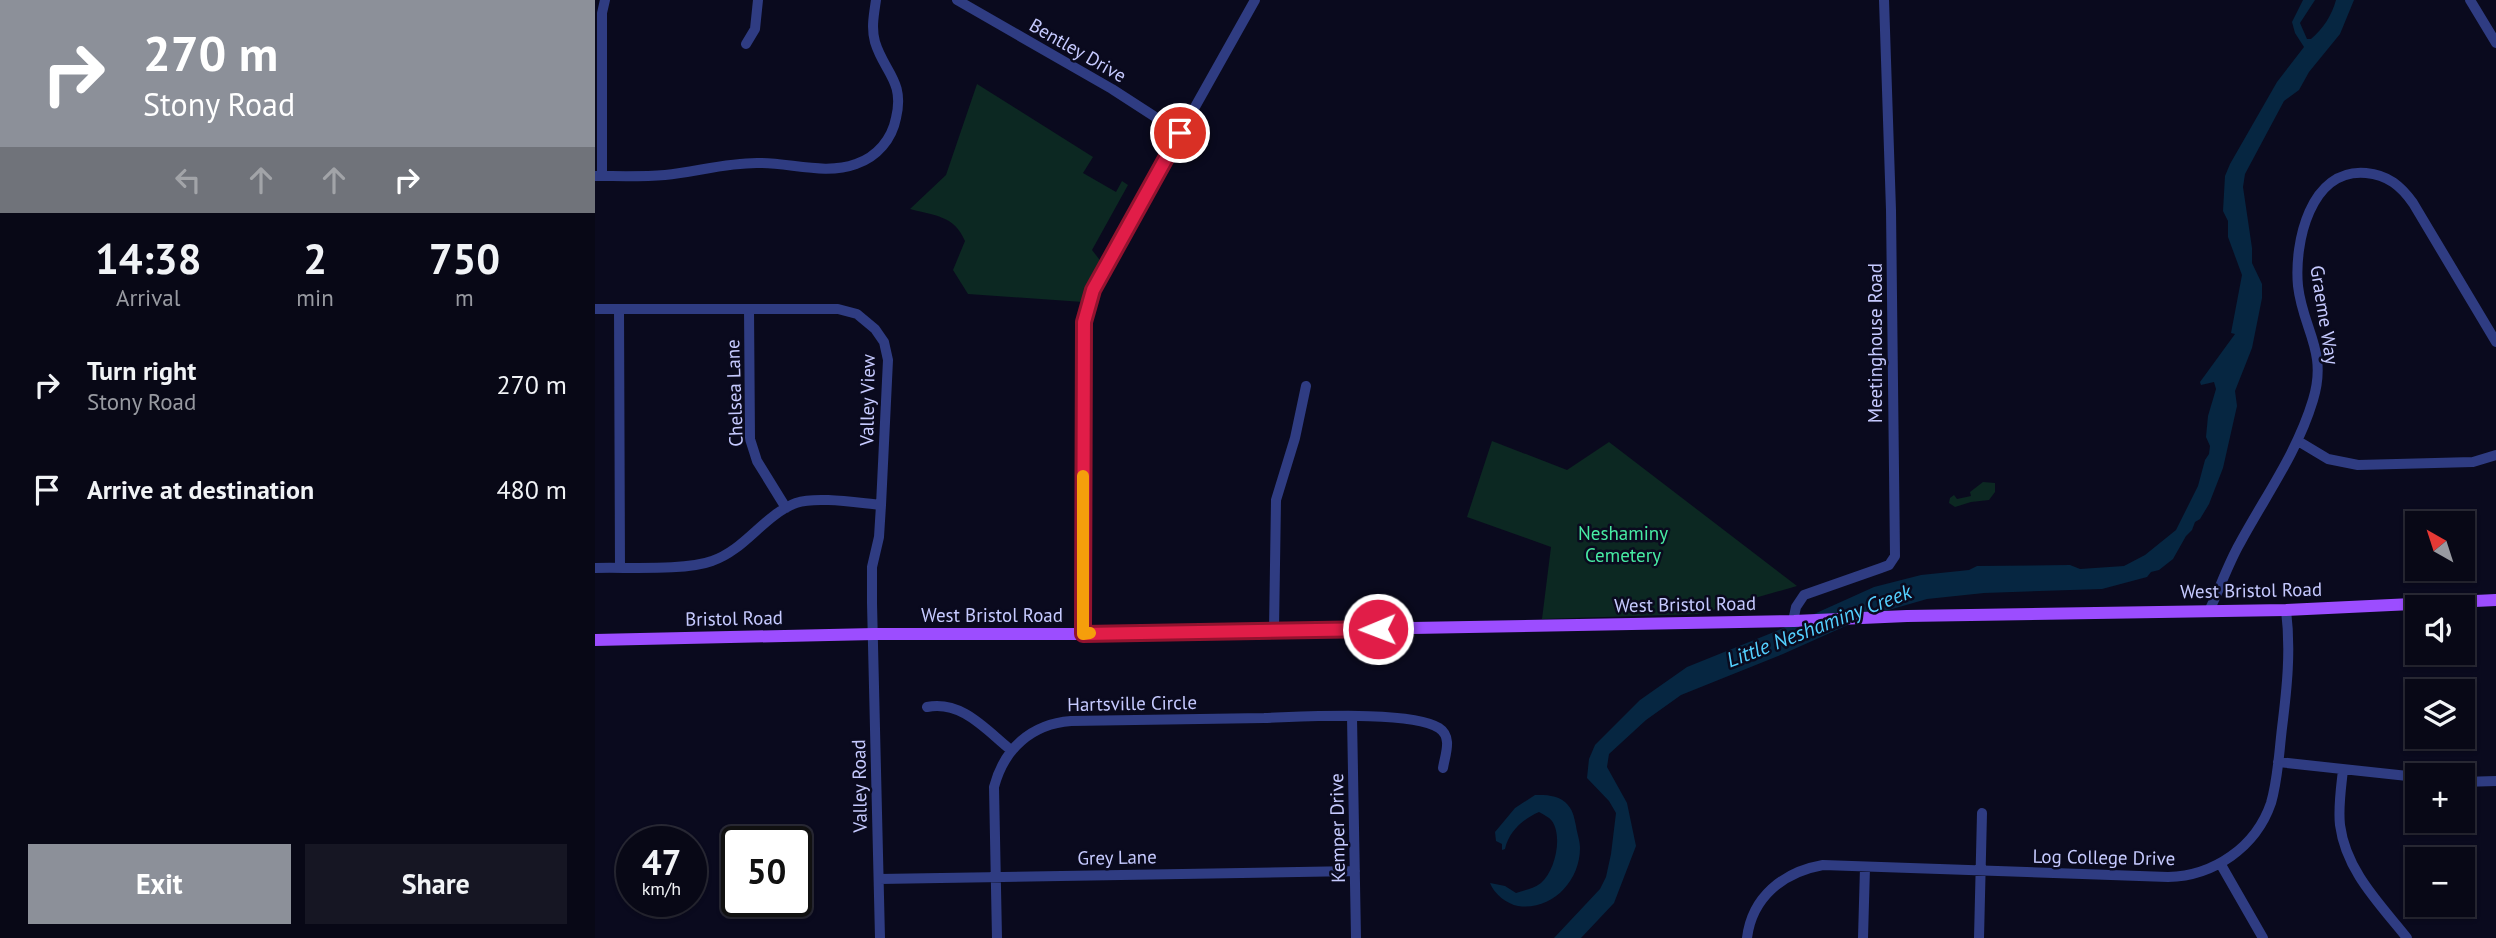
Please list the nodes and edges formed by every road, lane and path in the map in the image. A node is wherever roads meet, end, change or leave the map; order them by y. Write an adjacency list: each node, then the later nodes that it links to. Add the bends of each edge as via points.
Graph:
1 (604, 0): 11 (street)
2 (758, 0): 9 (street, via 755,29)
3 (876, 0): 11 (street, via 873,34 895,80 898,109 894,128 868,158 831,169 759,163 662,175)
4 (957, 0): 10 (street, Bentley Drive)
5 (1255, 0): 10 (street)
6 (1884, 0): 26 (street, Meetinghouse Road, via 1895,556 1889,565 1804,595)
7 (2470, 0): 8 (street)
8 (2496, 43)
9 (746, 44)
10 (1180, 133): 29 (street, via 1093,290 1084,322)
11 (599, 176)
12 (595, 309): 13 (street, Valley View)
13 (618, 309): 14 (street, Valley View); 21 (street)
14 (750, 309): 19 (street, Valley View, via 849,311 867,320 880,335 888,360); 20 (street, Chelsea Lane, via 750,439 757,461)
15 (2496, 342): 17 (street, Graeme Way, via 2399,185 2362,173 2336,178 2318,194 2298,256 2298,288 2315,343 2318,374)
16 (1306, 386): 27 (street, via 1276,500)
17 (2298, 441): 18 (street, via 2328,458 2358,466 2473,462); 25 (street, Graeme Way, via 2239,545)
18 (2496, 455)
19 (881, 505): 20 (street, via 812,500); 28 (street, Valley View, via 872,567)
20 (786, 508): 21 (street, via 711,562)
21 (620, 567): 22 (street)
22 (595, 568)
23 (2496, 600): 24 (main road, West Bristol Road)
24 (2286, 610): 25 (main road, West Bristol Road); 34 (street, Log College Drive, via 2289,659)
25 (2209, 611): 26 (main road, West Bristol Road)
26 (1794, 621): 27 (main road, West Bristol Road)
27 (1274, 631): 29 (main road, West Bristol Road)
28 (874, 634): 29 (main road, West Bristol Road); 30 (main road, Bristol Road); 46 (street, Valley Road)
29 (1083, 634)
30 (595, 640)
31 (927, 707): 33 (street, via 958,708)
32 (1352, 717): 33 (street, Hartsville Circle, via 1062,721 1033,731); 35 (street, Hartsville Circle, via 1405,718 1438,727 1447,741); 43 (street, Kemper Drive)
33 (1011, 750): 45 (street, Hartsville Circle, via 994,787)
34 (2278, 762): 36 (street); 41 (street, Log College Drive, via 2264,819 2250,839)
35 (1443, 768)
36 (2343, 770): 37 (street); 54 (street, via 2339,823 2350,859)
37 (2405, 776)
38 (2496, 781): 39 (street)
39 (2475, 782)
40 (1982, 813): 44 (street)
41 (2220, 863): 44 (street, Log College Drive, via 2175,877); 53 (street)
42 (1865, 867): 44 (street, Log College Drive); 50 (street, Log College Drive, via 1823,865 1791,874 1762,898); 51 (street)
43 (1355, 870): 45 (street, Grey Lane); 49 (street, Kemper Drive)
44 (1981, 871): 52 (street)
45 (995, 876): 46 (street, Grey Lane); 48 (street, Hartsville Circle)
46 (879, 879): 47 (street, Valley Road)
47 (880, 938)
48 (997, 938)
49 (1356, 938)
50 (1747, 938)
51 (1863, 938)
52 (1979, 938)
53 (2263, 938)
54 (2407, 938)

